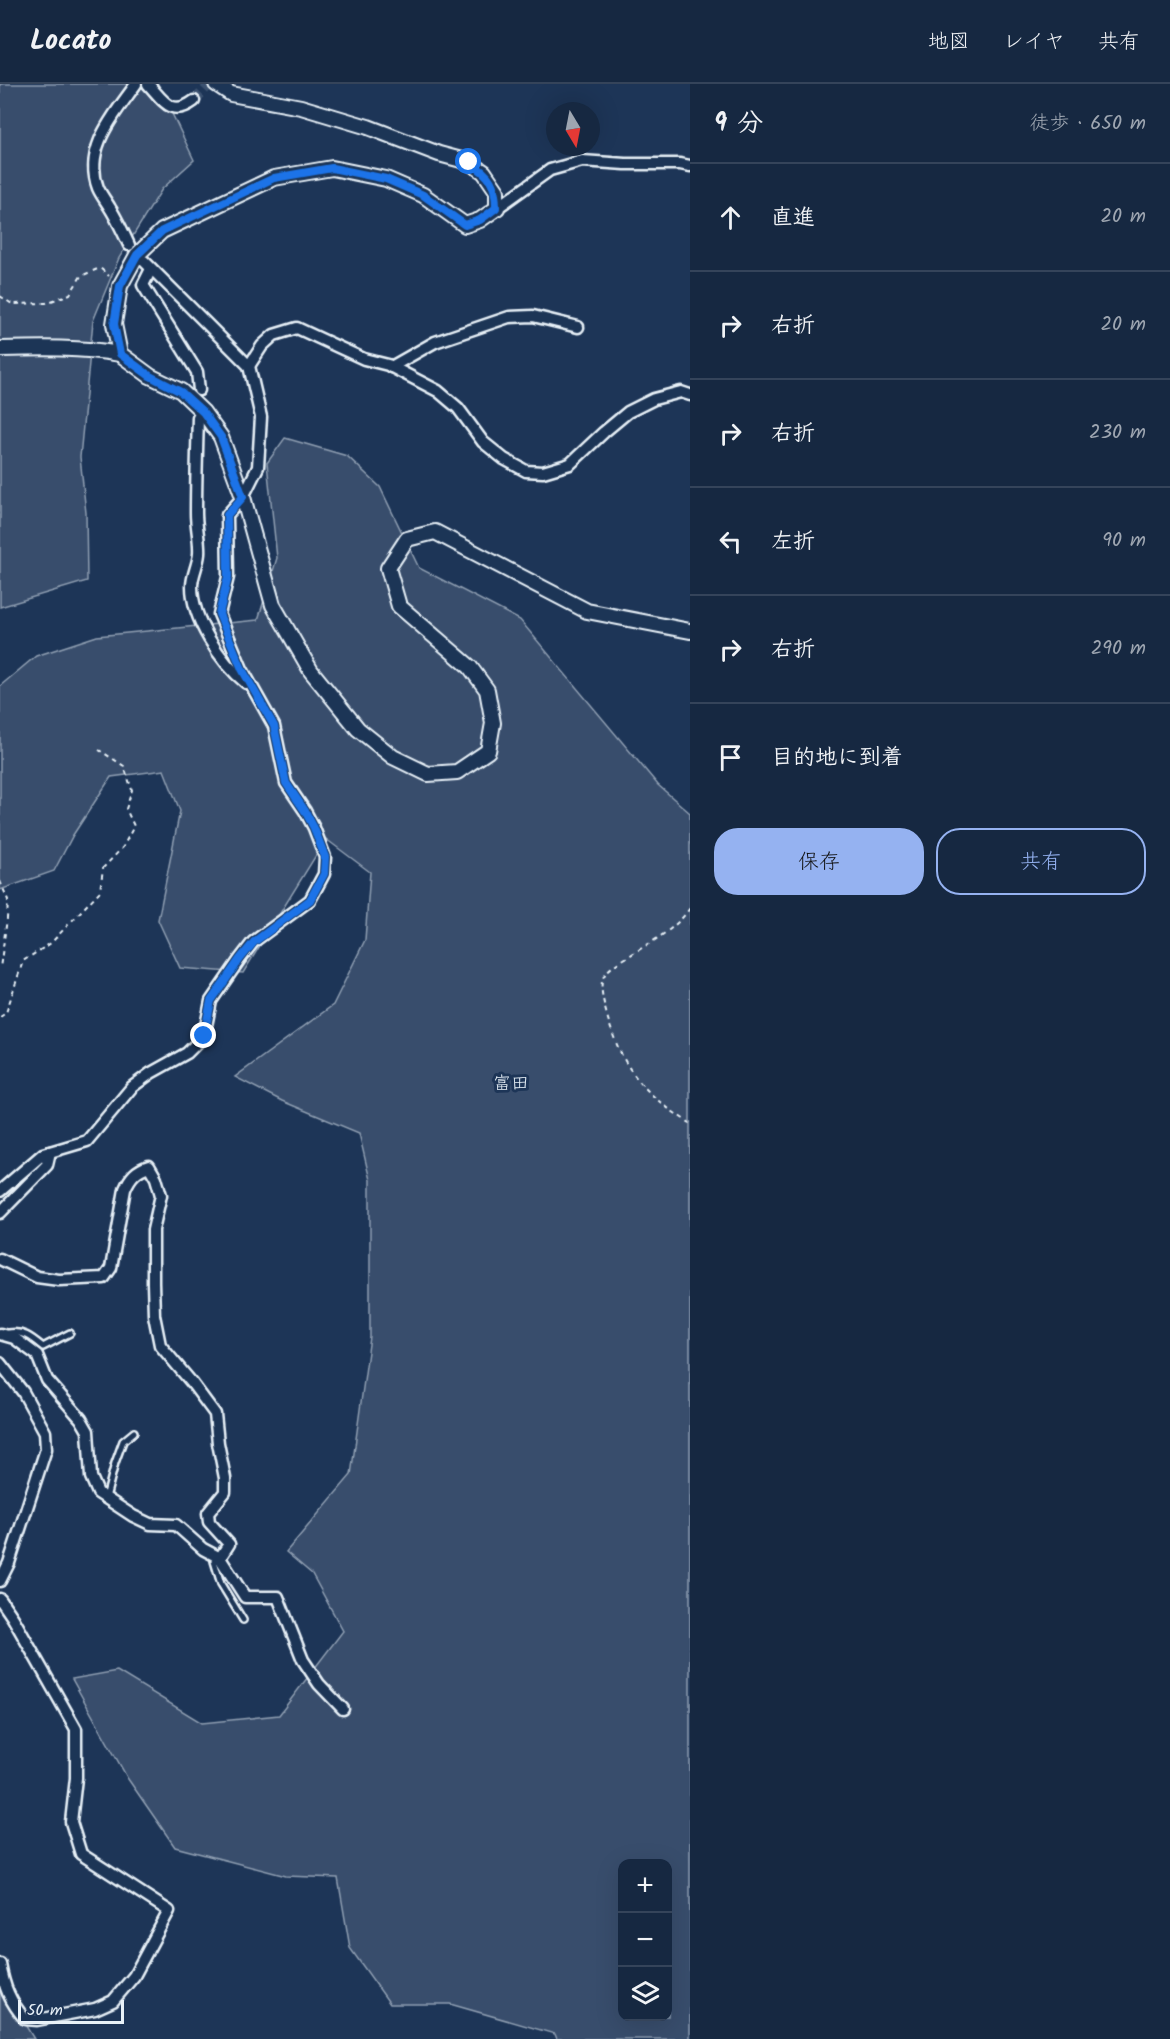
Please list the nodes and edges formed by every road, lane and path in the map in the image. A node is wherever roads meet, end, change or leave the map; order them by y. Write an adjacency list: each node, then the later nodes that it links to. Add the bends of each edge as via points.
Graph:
1 (136, 84): 7 (street, via 104,129 94,166 99,190)
2 (148, 84): 4 (street, via 175,108)
3 (216, 84): 6 (street, via 231,94 301,107 469,162 484,172 496,191)
4 (194, 101)
5 (690, 166): 6 (street, via 582,161 550,170)
6 (496, 208): 8 (street, via 465,225 423,195 386,179 332,168 274,178 162,231 137,255)
7 (129, 245)
8 (120, 286): 9 (path, via 100,268 81,276 70,294 46,303 12,304); 12 (street, via 114,324)
9 (0, 296)
10 (578, 327): 14 (street, via 533,316 509,317 435,342)
11 (0, 349): 12 (street, via 58,347)
12 (120, 354): 18 (street, via 181,392 203,412 221,437)
13 (249, 366): 14 (street, via 274,335 297,328); 15 (street, via 148,265 143,285 197,372); 18 (street, via 261,417 258,467)
14 (391, 367): 16 (street, via 438,391 459,408 483,442 526,471 543,472 570,464 628,412 654,399 681,392)
15 (199, 390)
16 (690, 395)
17 (198, 417): 20 (street, via 199,555 191,584 194,602 197,616 218,653 233,673)
18 (243, 497): 19 (street, via 273,605 311,671 358,729 393,757 428,774 457,772 488,751 494,723 487,690 470,667 399,606 388,568 407,539 435,531 587,611); 20 (street, via 227,515 228,577 219,614)
19 (690, 631)
20 (251, 687): 27 (street, via 274,726 286,783 314,828 325,857 324,874 310,900 254,942 240,959 211,1001 204,1036 186,1053 132,1087 87,1141)
21 (99, 750): 25 (path, via 124,766 132,790 126,809 134,825 123,847 103,868 100,891 51,943 22,961 6,1013)
22 (0, 881): 24 (path, via 8,900)
23 (690, 908): 26 (path, via 675,927 613,966 602,985 612,1035 625,1063 650,1094)
24 (0, 968)
25 (0, 1017)
26 (690, 1122)
27 (50, 1152): 28 (street); 29 (street, via 47,1165)
28 (0, 1191)
29 (0, 1213)
30 (0, 1259): 36 (street, via 37,1277 104,1278 111,1268 129,1179 149,1166 161,1195 153,1230 154,1315 160,1345 215,1414 225,1492 208,1513 209,1522 229,1544)
31 (70, 1333): 32 (lane, via 43,1347 28,1335)
32 (1, 1334): 35 (street, via 14,1338 37,1355 47,1380 81,1419 88,1431 91,1477 98,1493)
33 (0, 1363): 37 (street, via 23,1392 45,1432 46,1449)
34 (134, 1432): 35 (lane, via 123,1441)
35 (106, 1498): 36 (street, via 150,1524 176,1525)
36 (220, 1558): 39 (lane, via 214,1561 221,1584); 40 (street, via 245,1597 278,1597 303,1660)
37 (0, 1581)
38 (0, 1599): 41 (street, via 76,1729 71,1822 81,1854 170,1911 134,1977 113,2001 95,2009 25,2019 3,1984)
39 (243, 1620)
40 (343, 1709)
41 (0, 1965)

